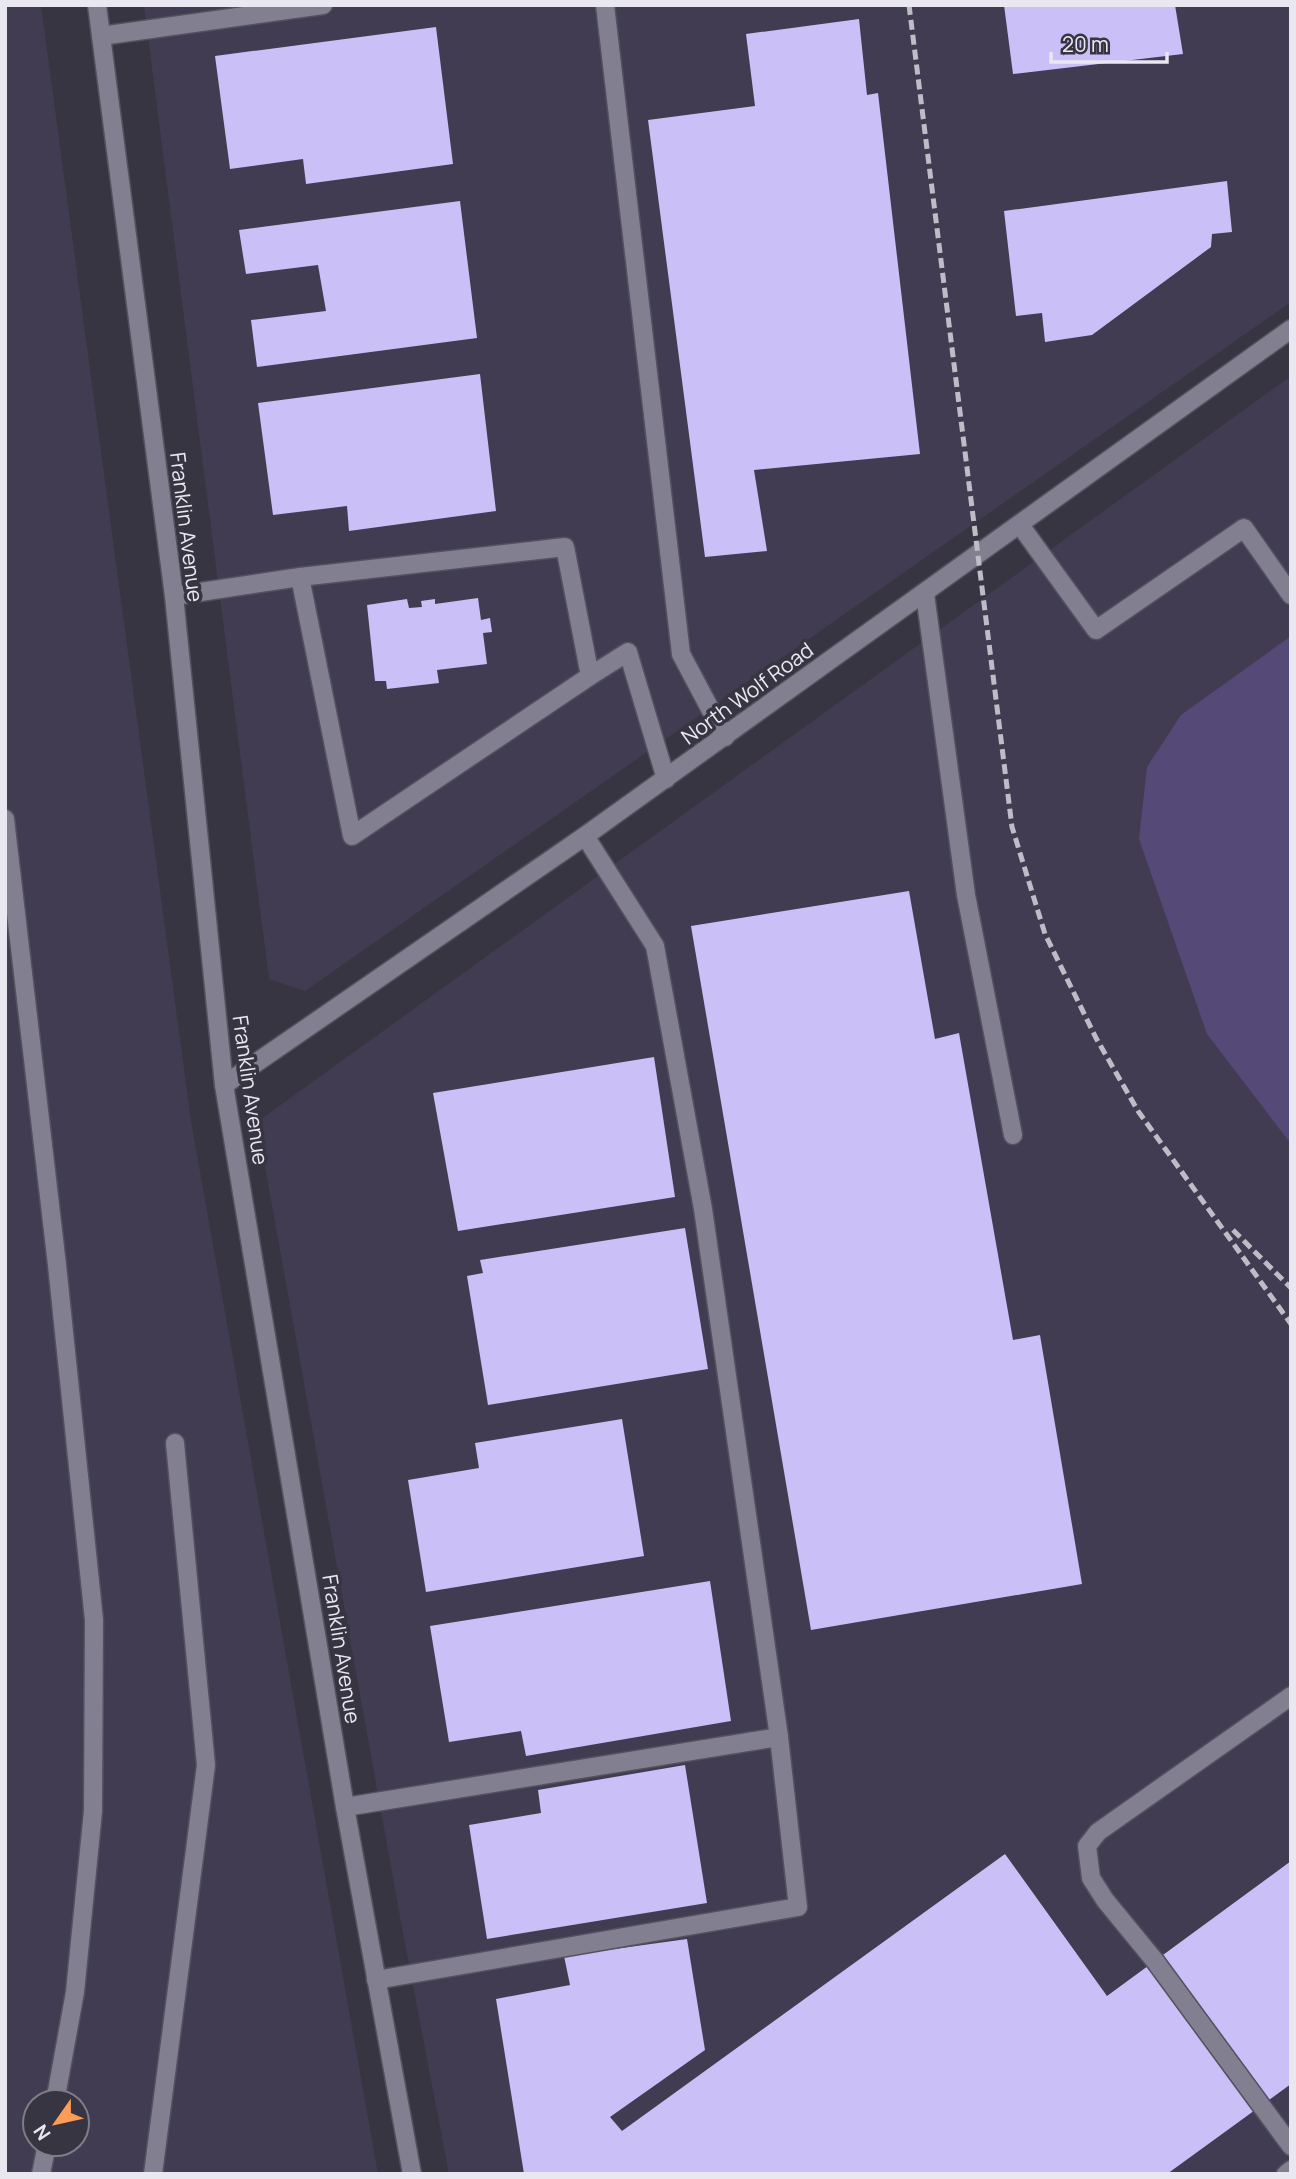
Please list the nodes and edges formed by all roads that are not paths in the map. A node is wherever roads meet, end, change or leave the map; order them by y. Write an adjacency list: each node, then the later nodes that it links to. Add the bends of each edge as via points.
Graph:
1 (97, 5): 4 (main road, Franklin Avenue)
2 (323, 5): 4 (main road)
3 (605, 5): 12 (main road, via 681,654)
4 (101, 36): 10 (main road, Franklin Avenue)
5 (1291, 330): 6 (main road, North Wolf Road)
6 (1020, 525): 8 (main road, North Wolf Road); 9 (main road, via 1096,630 1244,528)
7 (300, 577): 10 (main road); 11 (main road, via 565,547); 11 (main road, via 352,836)
8 (925, 594): 12 (main road, North Wolf Road); 17 (main road, via 965,895)
9 (1291, 595)
10 (174, 596): 16 (main road, Franklin Avenue)
11 (590, 677): 13 (main road, via 628,652)
12 (725, 737): 13 (main road, North Wolf Road)
13 (666, 779): 15 (main road, North Wolf Road)
14 (5, 819): 23 (main road, via 94,1620 93,1811 75,1992)
15 (585, 836): 16 (main road, North Wolf Road); 20 (main road, via 655,946 703,1209)
16 (224, 1085): 21 (main road, Franklin Avenue)
17 (1013, 1135)
18 (175, 1443): 26 (main road, via 206,1765)
19 (1291, 1696): 24 (main road, via 1098,1832 1087,1846 1091,1878 1105,1900)
20 (779, 1738): 21 (main road); 22 (main road, via 798,1907)
21 (345, 1807): 22 (main road, Franklin Avenue)
22 (376, 1980): 27 (main road, Franklin Avenue)
23 (58, 2088)
24 (1291, 2146)
25 (1291, 2170): 28 (main road)
26 (153, 2174)
27 (412, 2174)
28 (1286, 2174)

